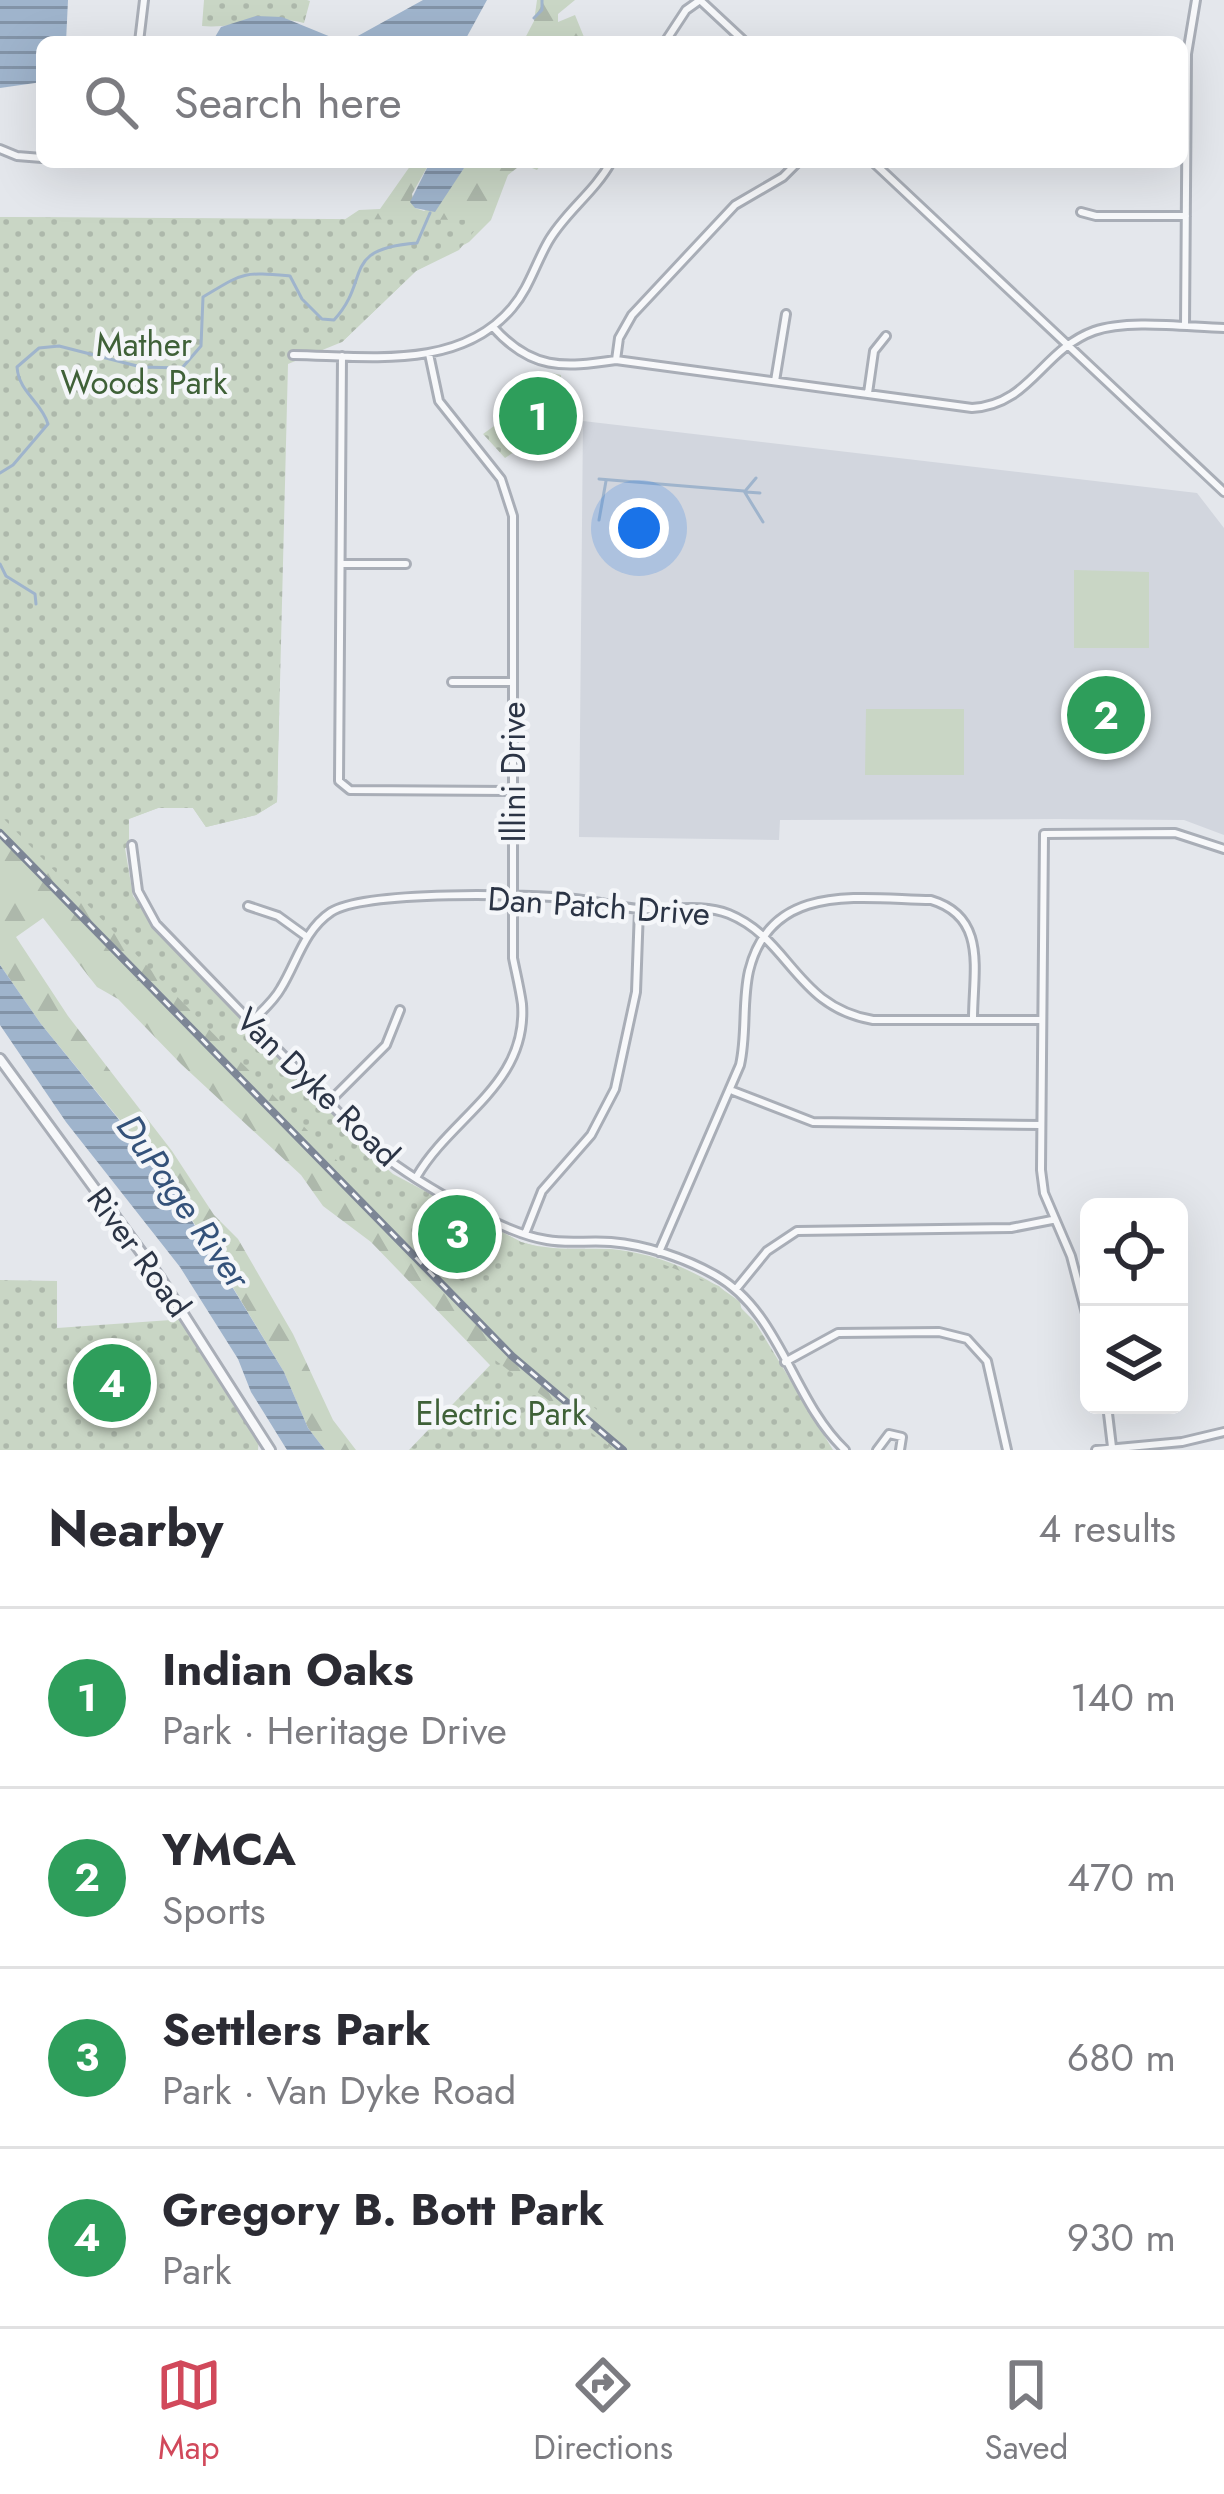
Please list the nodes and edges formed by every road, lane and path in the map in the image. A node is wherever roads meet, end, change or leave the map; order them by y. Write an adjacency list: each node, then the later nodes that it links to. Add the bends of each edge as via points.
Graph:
1 (140, 0): 4 (street)
2 (700, 0): 5 (street); 6 (street)
3 (1196, 0): 7 (street)
4 (139, 36)
5 (669, 36)
6 (739, 36)
7 (1188, 48)
8 (0, 148): 9 (street)
9 (36, 158)
10 (607, 168): 17 (street)
11 (792, 168): 25 (street, via 735,205 632,315)
12 (879, 168): 21 (street)
13 (1185, 168): 15 (street)
14 (1081, 212): 15 (street)
15 (1186, 216): 18 (street)
16 (786, 314): 26 (street)
17 (493, 327): 22 (street); 25 (street, via 520,352 554,364)
18 (1185, 327): 19 (street); 21 (street, via 1098,330)
19 (1224, 328)
20 (886, 336): 27 (street, via 874,351)
21 (1068, 345): 27 (street, via 1002,404 972,409); 28 (street)
22 (429, 354): 24 (street); 32 (street, Illini Drive, via 440,401 508,496)
23 (293, 356): 24 (street)
24 (342, 356): 29 (street)
25 (616, 360): 26 (street)
26 (775, 382): 27 (street)
27 (867, 394)
28 (1224, 493)
29 (340, 564): 30 (street); 33 (street, via 343,788)
30 (406, 564)
31 (452, 682): 32 (street)
32 (513, 682): 33 (street, Illini Drive)
33 (513, 791): 36 (street, Illini Drive)
34 (132, 845): 44 (street, Van Dyke Road, via 138,891 156,924)
35 (1224, 849): 43 (street, via 1175,833 1044,834)
36 (513, 898): 38 (street, Dan Patch Drive); 39 (street, Dan Patch Drive, via 371,898 332,912); 49 (street, Illini Drive, via 522,1021 511,1063)
37 (248, 906): 39 (street)
38 (639, 909): 40 (street, Dan Patch Drive, via 710,909); 51 (street, via 636,992 615,1089 592,1135 542,1191)
39 (307, 938): 44 (street, Dan Patch Drive, via 279,993)
40 (763, 938): 42 (street, Dan Patch Drive, via 818,998 850,1016); 42 (street, via 786,914 822,900 948,905 972,938); 46 (street, via 750,969 746,1039)
41 (400, 1010): 47 (street, via 386,1045)
42 (973, 1019): 43 (street, Dan Patch Drive)
43 (1041, 1020): 48 (street)
44 (250, 1023): 47 (street, Van Dyke Road)
45 (0, 1059): 59 (street, River Road, via 160,1278)
46 (732, 1090): 48 (street, via 813,1122); 52 (street)
47 (328, 1103): 49 (street, Van Dyke Road)
48 (1041, 1125): 50 (street)
49 (416, 1177): 51 (street, Van Dyke Road)
50 (1052, 1220): 53 (street, via 1011,1228 797,1231 767,1251); 54 (street)
51 (525, 1234): 52 (street, Van Dyke Road)
52 (659, 1252): 53 (street, Van Dyke Road)
53 (736, 1289): 55 (street, Van Dyke Road)
54 (1084, 1306)
55 (785, 1362): 60 (street, Van Dyke Road); 63 (street, via 838,1333 967,1339 987,1361)
56 (1108, 1414): 58 (street)
57 (1224, 1432): 58 (street)
58 (1112, 1447): 64 (street)
59 (270, 1450)
60 (845, 1450)
61 (877, 1450): 62 (street, via 895,1434)
62 (900, 1450)
63 (1007, 1450)
64 (1096, 1450)

